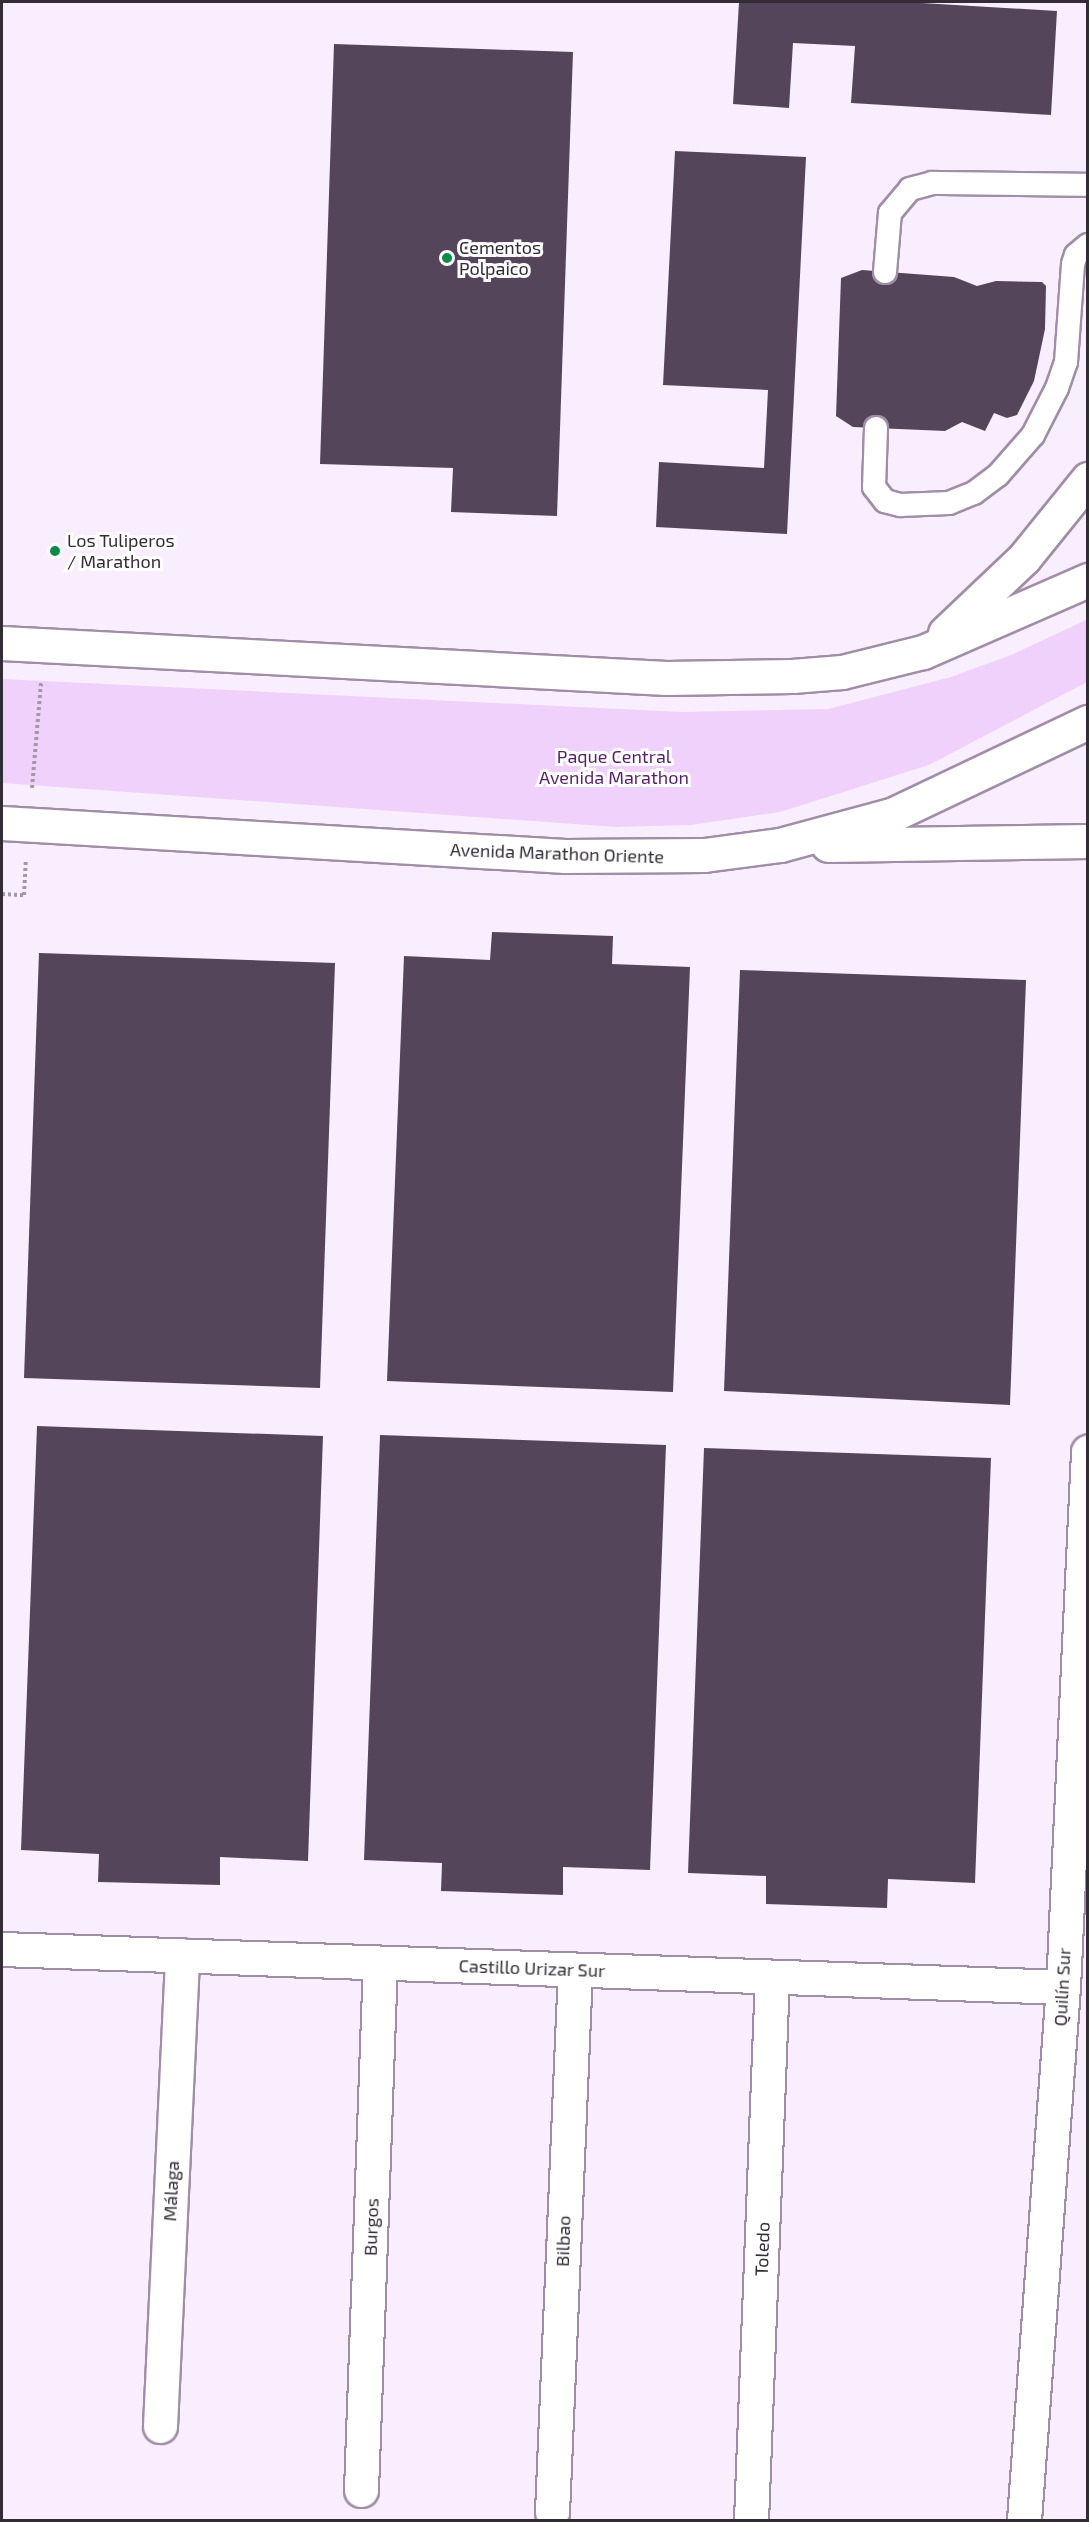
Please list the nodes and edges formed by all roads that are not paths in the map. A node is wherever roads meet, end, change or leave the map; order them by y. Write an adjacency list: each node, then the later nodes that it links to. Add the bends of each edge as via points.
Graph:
1 (1088, 185): 3 (lane, via 932,183 910,189 890,213)
2 (1088, 245): 4 (lane, via 1076,255 1073,264 1066,362 1056,388 1033,435 998,475 974,493 949,503 900,505 885,501 874,487)
3 (885, 272)
4 (876, 428)
5 (1088, 479): 8 (street, via 1024,558 975,608)
6 (1088, 580): 8 (street)
7 (2, 643): 8 (street, via 740,679 842,672)
8 (923, 652)
9 (1088, 722): 12 (street, Avenida Marathon Oriente, via 894,814)
10 (15, 823): 12 (street, Avenida Marathon Oriente, via 566,856 704,855)
11 (1088, 841): 12 (street)
12 (780, 845)
13 (1088, 1452): 19 (street, Quilín Sur)
14 (2, 1949): 15 (street, Castillo Urizar Sur)
15 (182, 1956): 16 (street, Castillo Urizar Sur); 20 (street, Málaga)
16 (380, 1963): 17 (street, Castillo Urizar Sur); 21 (street, Burgos)
17 (574, 1970): 18 (street, Castillo Urizar Sur); 22 (street, Bilbao)
18 (772, 1977): 19 (street, Castillo Urizar Sur); 23 (street, Toledo)
19 (1063, 1987): 24 (street, Quilín Sur)
20 (160, 2426)
21 (361, 2490)
22 (552, 2512)
23 (751, 2520)
24 (1024, 2520)

